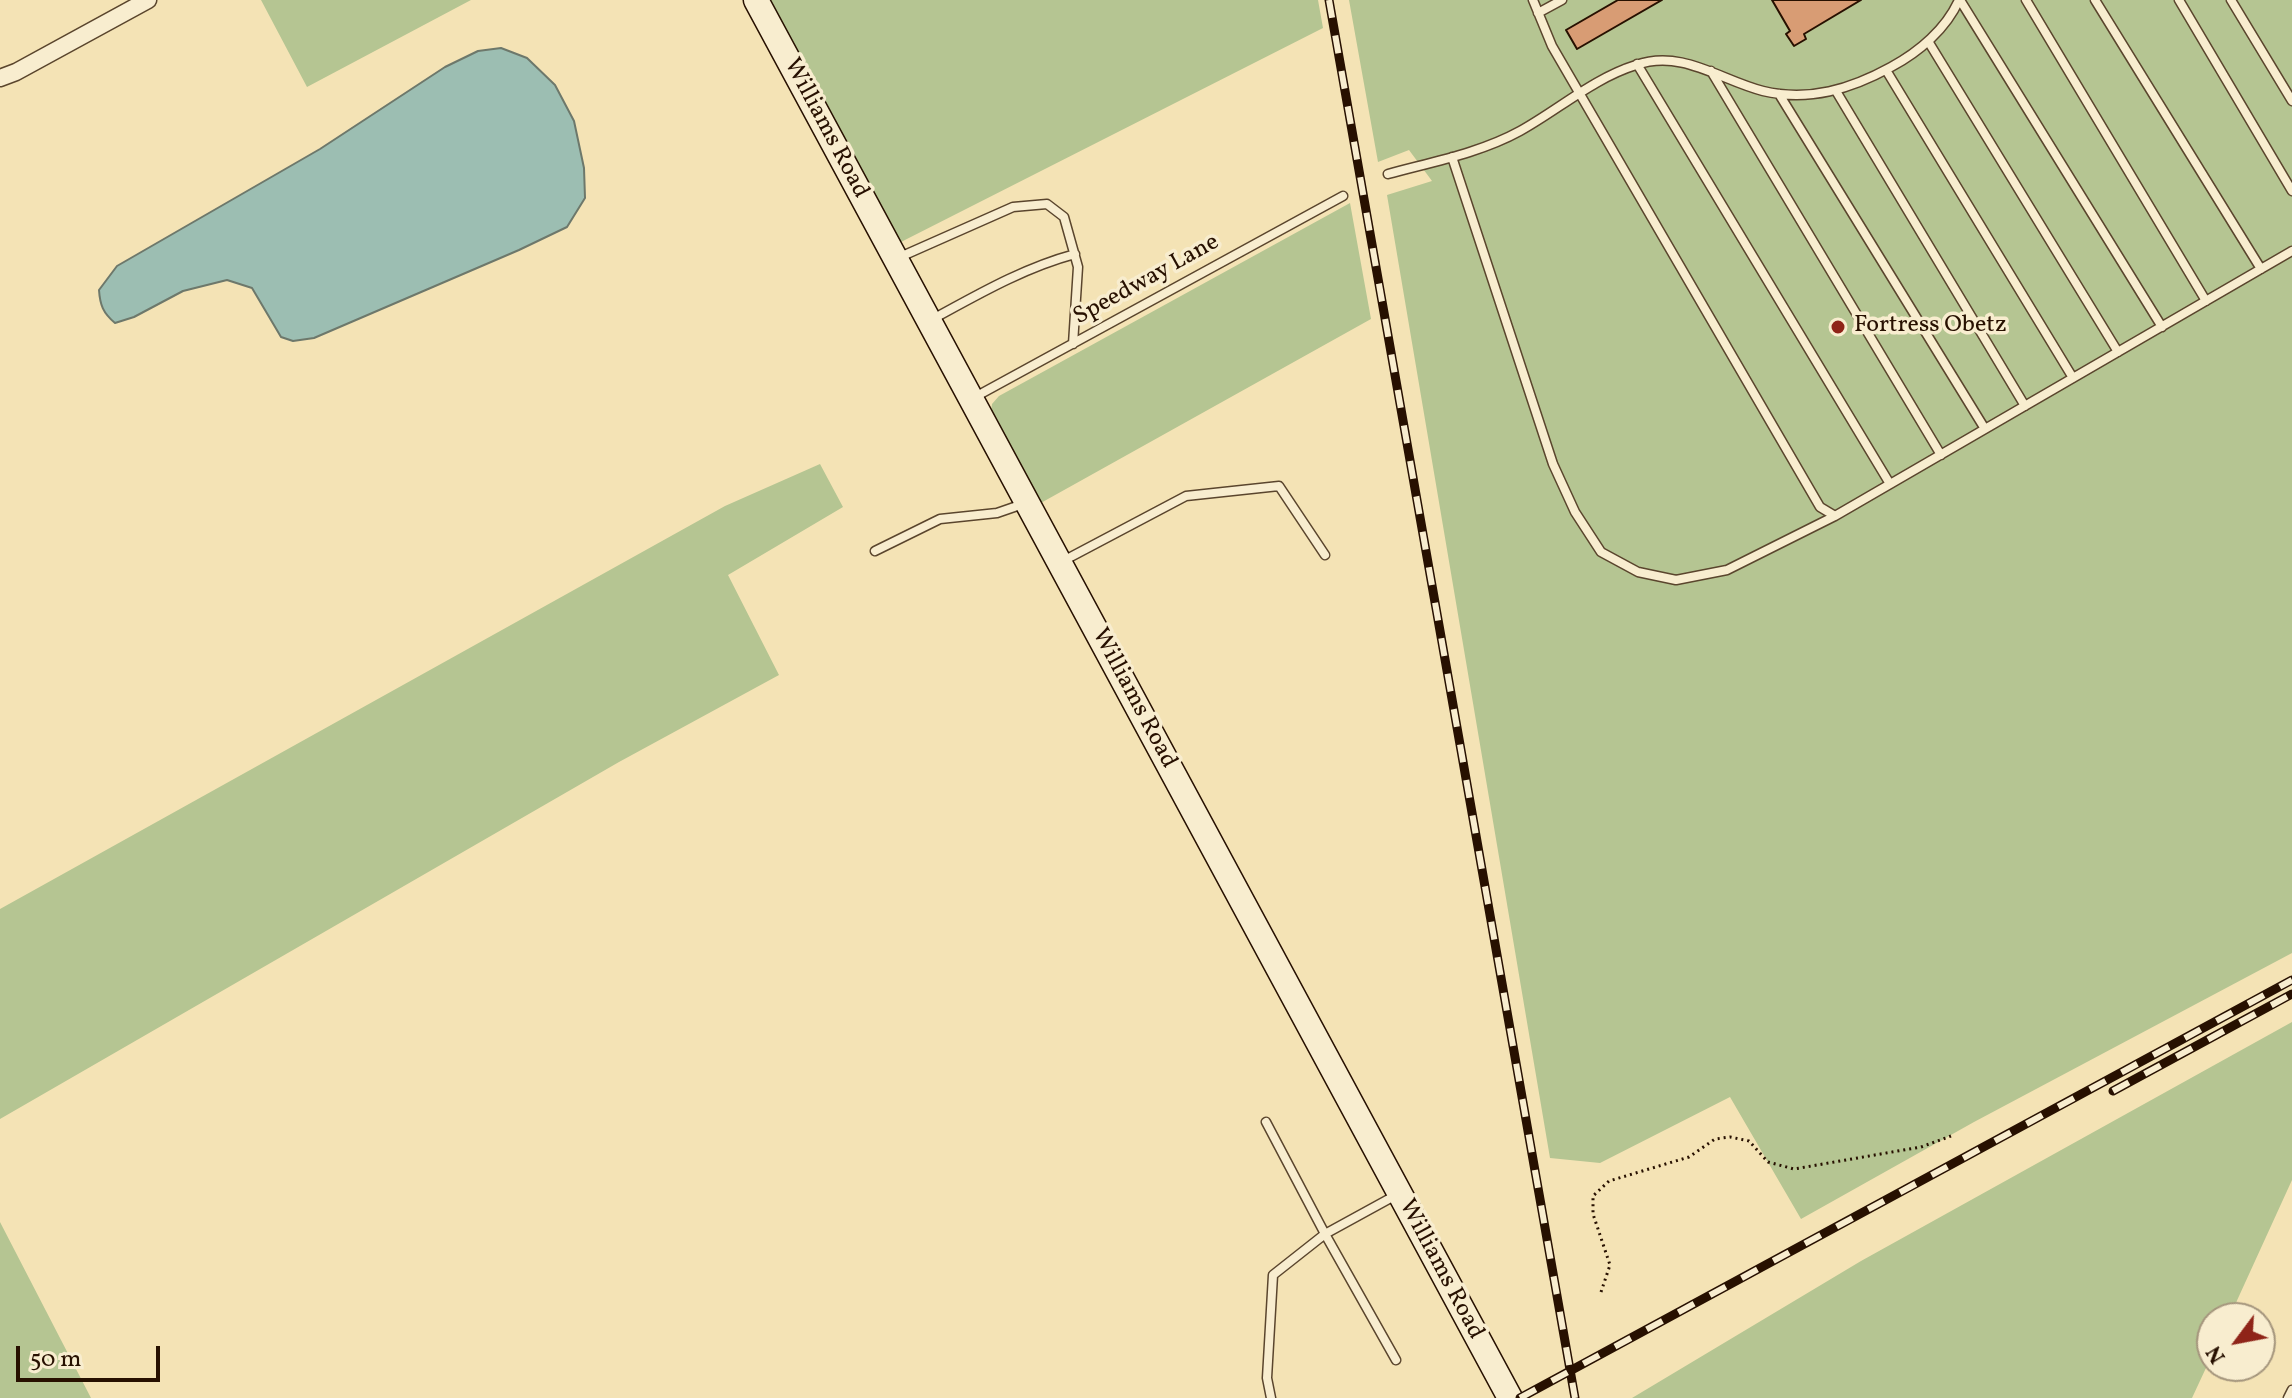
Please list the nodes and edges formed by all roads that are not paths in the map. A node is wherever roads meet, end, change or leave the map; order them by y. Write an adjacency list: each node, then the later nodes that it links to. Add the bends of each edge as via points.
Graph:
1 (148, 0): 15 (street)
2 (756, 0): 26 (main road, Williams Road)
3 (1533, 0): 10 (lane)
4 (1562, 0): 10 (lane)
5 (1960, 0): 11 (lane); 30 (lane)
6 (2026, 0): 28 (lane)
7 (2095, 0): 27 (lane)
8 (2179, 0): 22 (lane)
9 (2231, 0): 19 (lane)
10 (1538, 13): 17 (lane)
11 (1928, 41): 14 (lane); 32 (lane)
12 (1637, 64): 13 (lane, via 1674,60); 17 (lane); 38 (lane)
13 (1711, 70): 18 (lane); 37 (lane)
14 (1886, 70): 16 (lane); 33 (lane)
15 (0, 78)
16 (1836, 91): 18 (lane); 35 (lane)
17 (1580, 94): 20 (lane, via 1496,143); 40 (lane, via 1820,507)
18 (1779, 94): 36 (lane)
19 (2292, 101)
20 (1452, 157): 21 (lane); 40 (lane, via 1553,464 1601,552 1638,572 1676,580 1727,570)
21 (1388, 174)
22 (2292, 191)
23 (1343, 196): 31 (lane, Speedway Lane)
24 (2292, 251): 27 (lane)
25 (1075, 254): 26 (lane, via 1064,217 1047,204 1013,207); 29 (lane, via 1047,261); 31 (lane)
26 (895, 259): 29 (main road, Williams Road)
27 (2261, 269): 28 (lane)
28 (2206, 301): 30 (lane)
29 (929, 321): 34 (main road, Williams Road)
30 (2162, 327): 32 (lane)
31 (1073, 344): 34 (lane, Speedway Lane)
32 (2118, 352): 33 (lane)
33 (2073, 378): 35 (lane)
34 (971, 400): 39 (main road, Williams Road)
35 (2025, 406): 36 (lane)
36 (1985, 429): 37 (lane)
37 (1941, 455): 38 (lane)
38 (1890, 484): 40 (lane)
39 (1027, 502): 41 (lane, via 997,513 940,519); 43 (main road, Williams Road)
40 (1835, 516)
41 (875, 551)
42 (1325, 555): 43 (lane, via 1279,486 1186,496)
43 (1060, 562): 45 (main road, Williams Road)
44 (1266, 1122): 46 (lane)
45 (1399, 1193): 46 (lane); 50 (main road, Williams Road)
46 (1325, 1234): 47 (lane); 49 (lane, via 1273,1275 1267,1378)
47 (1396, 1360)
48 (2292, 1390): 51 (lane)
49 (1271, 1398)
50 (1510, 1398)
51 (2288, 1398)

